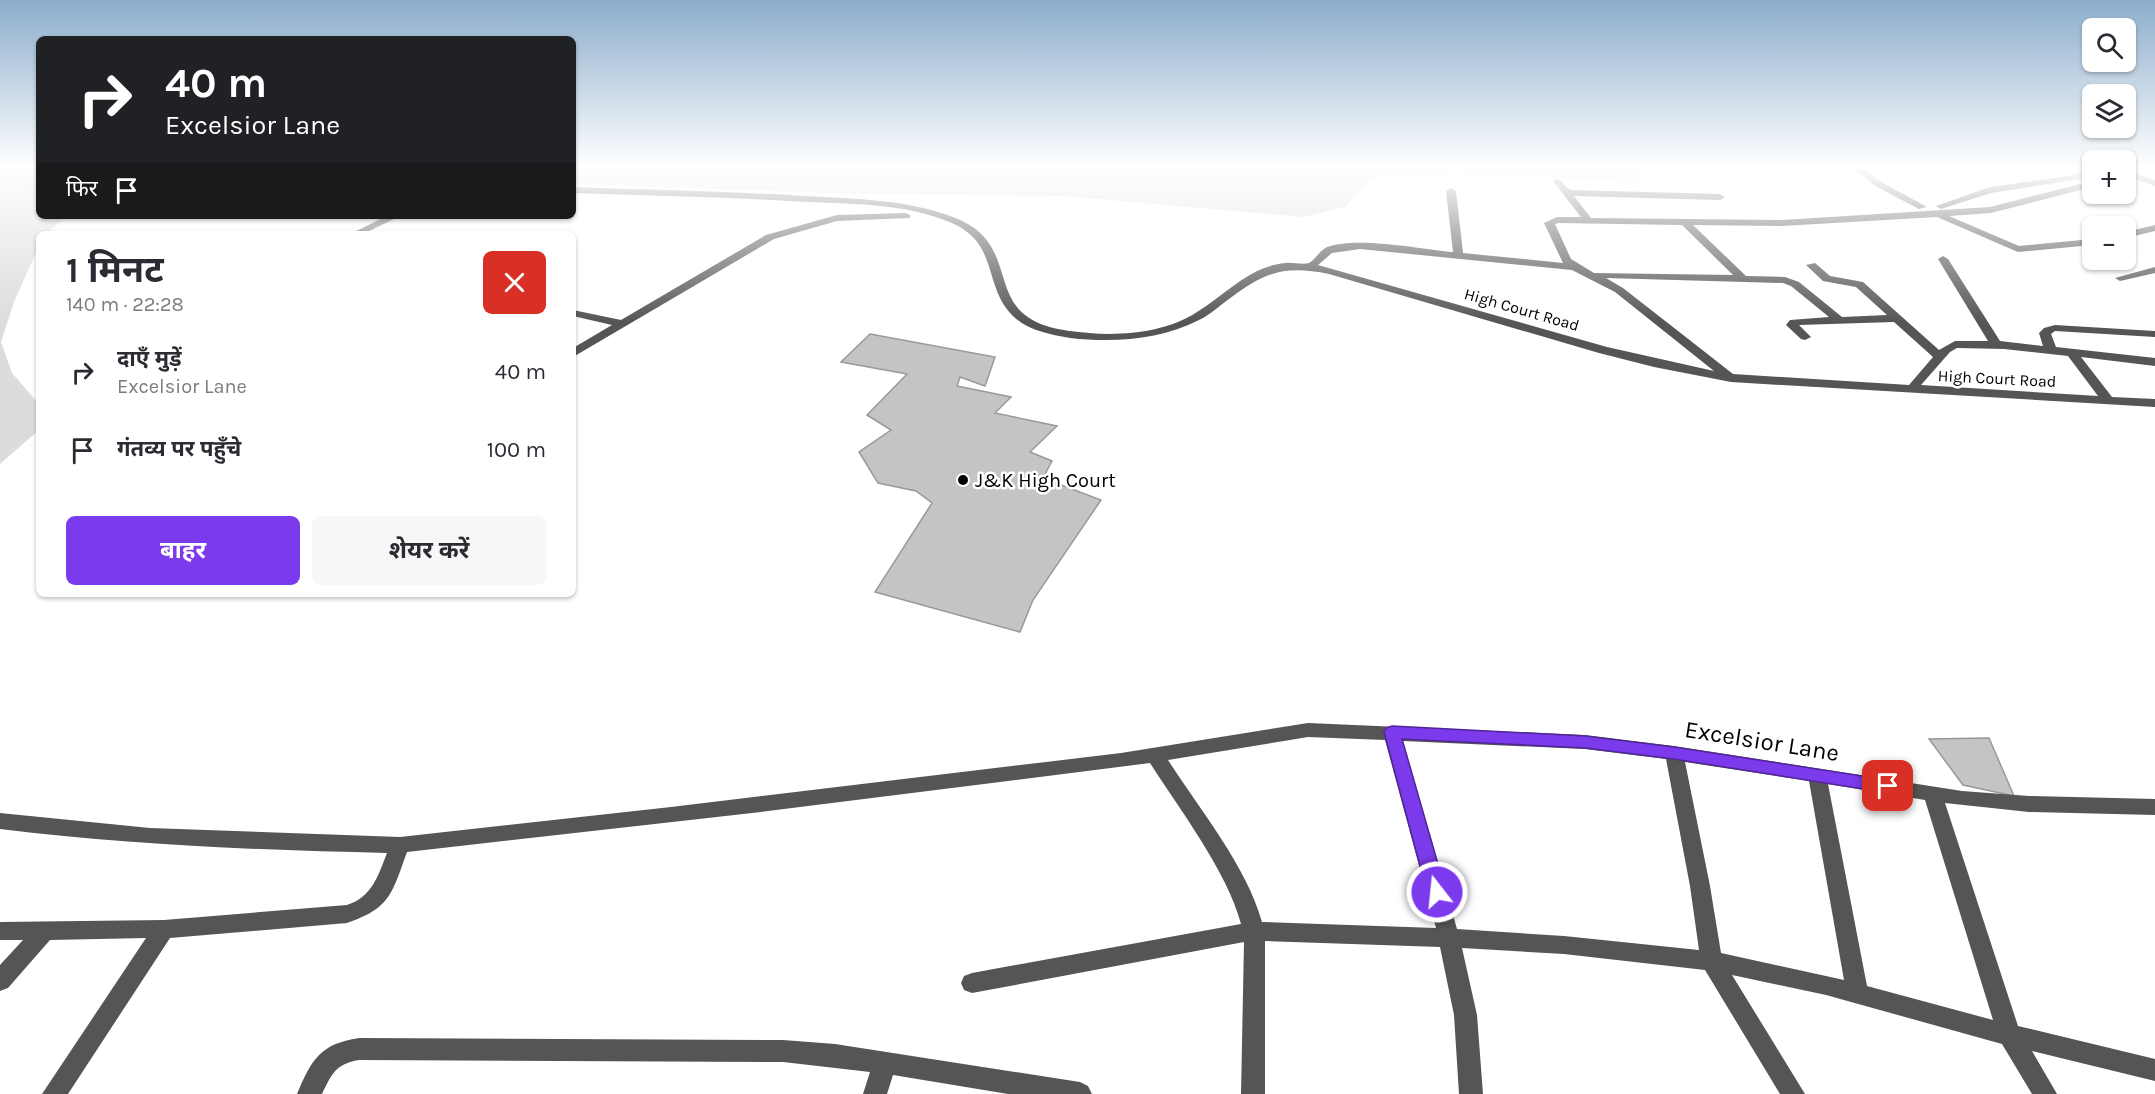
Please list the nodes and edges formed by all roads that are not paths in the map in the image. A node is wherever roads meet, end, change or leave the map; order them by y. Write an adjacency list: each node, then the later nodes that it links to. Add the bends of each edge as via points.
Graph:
1 (388, 219): 12 (street)
2 (833, 219): 27 (street, via 770,237)
3 (932, 219): 9 (street)
4 (948, 219): 9 (street)
5 (1454, 219): 15 (street)
6 (1855, 219): 10 (street)
7 (1949, 219): 14 (street, via 2018,249)
8 (1589, 221): 10 (street); 19 (street, via 1557,220 1549,224 1567,261)
9 (957, 222): 18 (street, High Court Road, via 988,244 1015,312 1031,324 1078,336 1136,335 1169,327 1198,317 1274,266)
10 (1685, 222): 22 (street)
11 (2155, 228): 13 (street)
12 (362, 231)
13 (2136, 233)
14 (2082, 243)
15 (1458, 255): 18 (street, via 1344,247 1323,253); 19 (street)
16 (1943, 259): 30 (street)
17 (1811, 265): 25 (street, via 1827,279 1859,284)
18 (1311, 266): 36 (street, High Court Road, via 1613,353)
19 (1576, 267): 21 (street)
20 (2155, 270): 23 (street)
21 (1592, 275): 22 (street); 36 (street, via 1619,290)
22 (1742, 278): 26 (street, via 1790,282)
23 (2120, 278)
24 (576, 314): 27 (street)
25 (1897, 318): 26 (street); 34 (street)
26 (1838, 319): 29 (street, via 1794,322 1792,325)
27 (622, 324): 31 (street)
28 (2155, 334): 32 (street, via 2055,328 2045,333)
29 (1805, 337)
30 (1996, 344): 32 (street); 34 (street, via 1955,345)
31 (576, 351)
32 (2052, 351): 33 (street)
33 (2073, 355): 35 (street); 38 (street)
34 (1939, 356): 37 (street)
35 (2155, 362)
36 (1731, 378): 37 (street, High Court Road)
37 (1911, 390): 38 (street, High Court Road)
38 (2108, 400): 39 (street, High Court Road)
39 (2155, 403)
40 (1392, 732): 41 (street, Excelsior Lane, via 1585,742); 42 (street, Excelsior Lane, via 1308,730); 52 (street)
41 (1674, 753): 43 (street, Excelsior Lane); 53 (street)
42 (1155, 755): 47 (street, Excelsior Lane); 50 (street, via 1233,877)
43 (1816, 776): 44 (street, Excelsior Lane); 56 (street)
44 (1932, 793): 45 (street, Excelsior Lane, via 2029,804); 57 (street)
45 (2155, 807)
46 (0, 821): 47 (street, Excelsior Lane, via 160,838)
47 (400, 844): 48 (street, via 381,895 362,910)
48 (164, 928): 51 (street); 60 (street)
49 (0, 931): 51 (street)
50 (1254, 931): 52 (street); 55 (street); 64 (street)
51 (43, 932): 54 (street)
52 (1449, 938): 53 (street, via 1564,945); 65 (street, via 1466,1006)
53 (1711, 961): 56 (street); 66 (street)
54 (0, 981)
55 (972, 982)
56 (1857, 993): 57 (street)
57 (2009, 1035): 59 (street); 67 (street)
58 (885, 1063): 61 (street, via 783,1051 359,1048 339,1052 325,1064); 62 (street); 63 (street)
59 (2155, 1070)
60 (54, 1094)
61 (309, 1094)
62 (875, 1094)
63 (1080, 1094)
64 (1252, 1094)
65 (1471, 1094)
66 (1793, 1094)
67 (2045, 1094)

